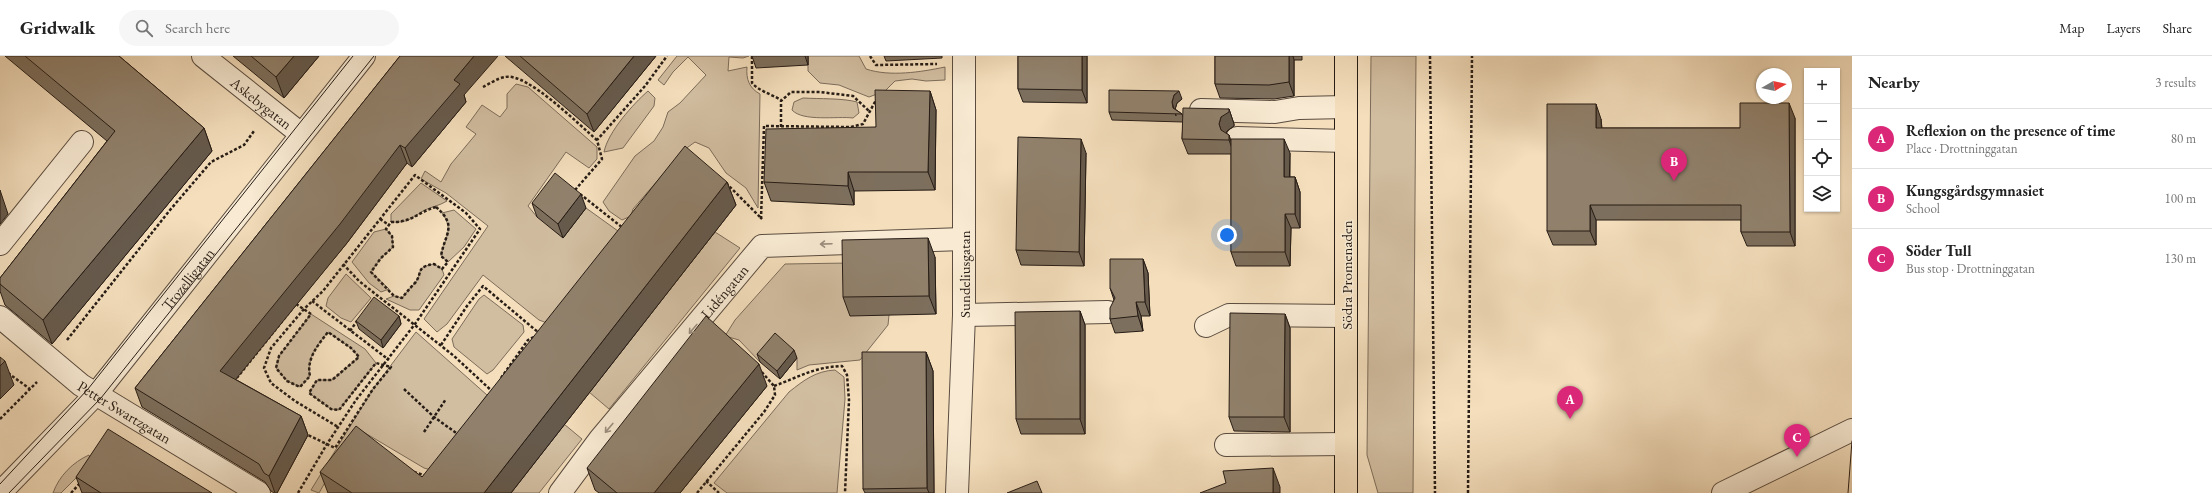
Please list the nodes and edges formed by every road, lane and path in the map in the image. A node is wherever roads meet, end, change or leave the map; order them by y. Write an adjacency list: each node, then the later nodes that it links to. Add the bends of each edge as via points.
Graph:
1 (203, 56): 15 (street, Askebygatan)
2 (364, 56): 19 (street, Trozelligatan)
3 (667, 56): 21 (path, via 645,86)
4 (752, 56): 13 (path, via 752,83)
5 (870, 56): 10 (path, via 876,65)
6 (964, 56): 32 (street, Sundeliusgatan)
7 (1346, 56): 14 (main road, Södra Promenaden)
8 (1430, 56): 83 (path)
9 (1472, 56): 84 (path)
10 (940, 64)
11 (483, 87): 21 (path, via 505,76 518,77 553,102)
12 (881, 98): 17 (path)
13 (781, 100): 17 (path, via 791,92 853,96); 18 (path)
14 (1346, 108): 16 (street, via 1299,108 1275,112); 22 (main road, Södra Promenaden)
15 (268, 110): 19 (street, Askebygatan); 48 (path, via 244,146 211,162)
16 (1187, 110)
17 (870, 111): 18 (path, via 863,124 851,127)
18 (781, 127): 28 (path, via 764,126)
19 (301, 134): 58 (street, Trozelligatan)
20 (1237, 138): 22 (street)
21 (597, 140): 26 (path, via 602,159)
22 (1346, 140): 41 (main road, Södra Promenaden)
23 (82, 142): 33 (street)
24 (721, 179): 28 (path, via 738,193)
25 (570, 186): 26 (path)
26 (575, 190): 31 (path)
27 (380, 219): 30 (path); 34 (path); 44 (path, via 415,174 466,213 480,229)
28 (761, 219): 29 (path)
29 (769, 219)
30 (389, 225): 30 (path, via 391,222 403,223 424,210 436,207 448,221 449,233 441,256 448,262 442,269 434,264 425,266 418,273 416,282 402,298 394,296 371,272 393,247 392,236 386,229)
31 (625, 229)
32 (963, 239): 40 (street, Sundeliusgatan); 77 (street, Lidéngatan, one-way to 77, via 762,246 600,439)
33 (0, 244)
34 (343, 264): 35 (path); 36 (path, via 323,291)
35 (378, 296): 37 (path); 44 (path)
36 (312, 301): 38 (path); 46 (path)
37 (373, 302)
38 (304, 309): 50 (path, via 311,314 279,356 276,368 287,381 300,387 310,376 308,368 313,353 328,332 359,357 332,380 317,380 309,393 331,409 339,410 376,363); 62 (path, via 271,348 264,368 271,382 295,401); 66 (path, via 296,304 228,388)
39 (1108, 312): 40 (street)
40 (964, 316): 81 (street, Sundeliusgatan)
41 (1346, 316): 45 (street, via 1229,315); 67 (main road, Södra Promenaden)
42 (0, 317): 48 (street, Petter Swartzgatan)
43 (359, 319): 46 (path)
44 (415, 324): 47 (path); 49 (path)
45 (1206, 326)
46 (350, 331): 49 (path)
47 (440, 345): 53 (path, via 483,286 542,334 528,340); 55 (path, via 495,393)
48 (52, 360): 56 (path, via 42,377); 58 (street, Petter Swartzgatan)
49 (389, 360): 50 (path)
50 (384, 365): 62 (path, via 374,375); 66 (path, via 391,367 373,389 336,448)
51 (755, 366): 54 (path)
52 (6, 371): 56 (path)
53 (500, 382)
54 (774, 386): 72 (path, via 775,395 764,412); 80 (path, via 803,373 842,366 847,375 849,400)
55 (497, 388)
56 (30, 389): 61 (path)
57 (404, 389): 60 (path)
58 (96, 394): 73 (street, Trozelligatan); 75 (street, Petter Swartzgatan)
59 (446, 399): 60 (path)
60 (434, 417): 64 (path); 65 (path)
61 (0, 419)
62 (338, 427): 66 (path)
63 (1852, 430): 85 (street)
64 (424, 432)
65 (464, 440)
66 (327, 444): 76 (path)
67 (1346, 444): 68 (street); 82 (main road, Södra Promenaden)
68 (1226, 445)
69 (411, 470): 71 (path)
70 (86, 476): 74 (path)
71 (434, 477)
72 (706, 482): 78 (path); 79 (path)
73 (0, 493)
74 (71, 493)
75 (259, 493)
76 (298, 493)
77 (560, 493)
78 (696, 493)
79 (719, 493)
80 (845, 493)
81 (957, 493)
82 (1346, 493)
83 (1435, 493)
84 (1468, 493)
85 (1723, 493)

